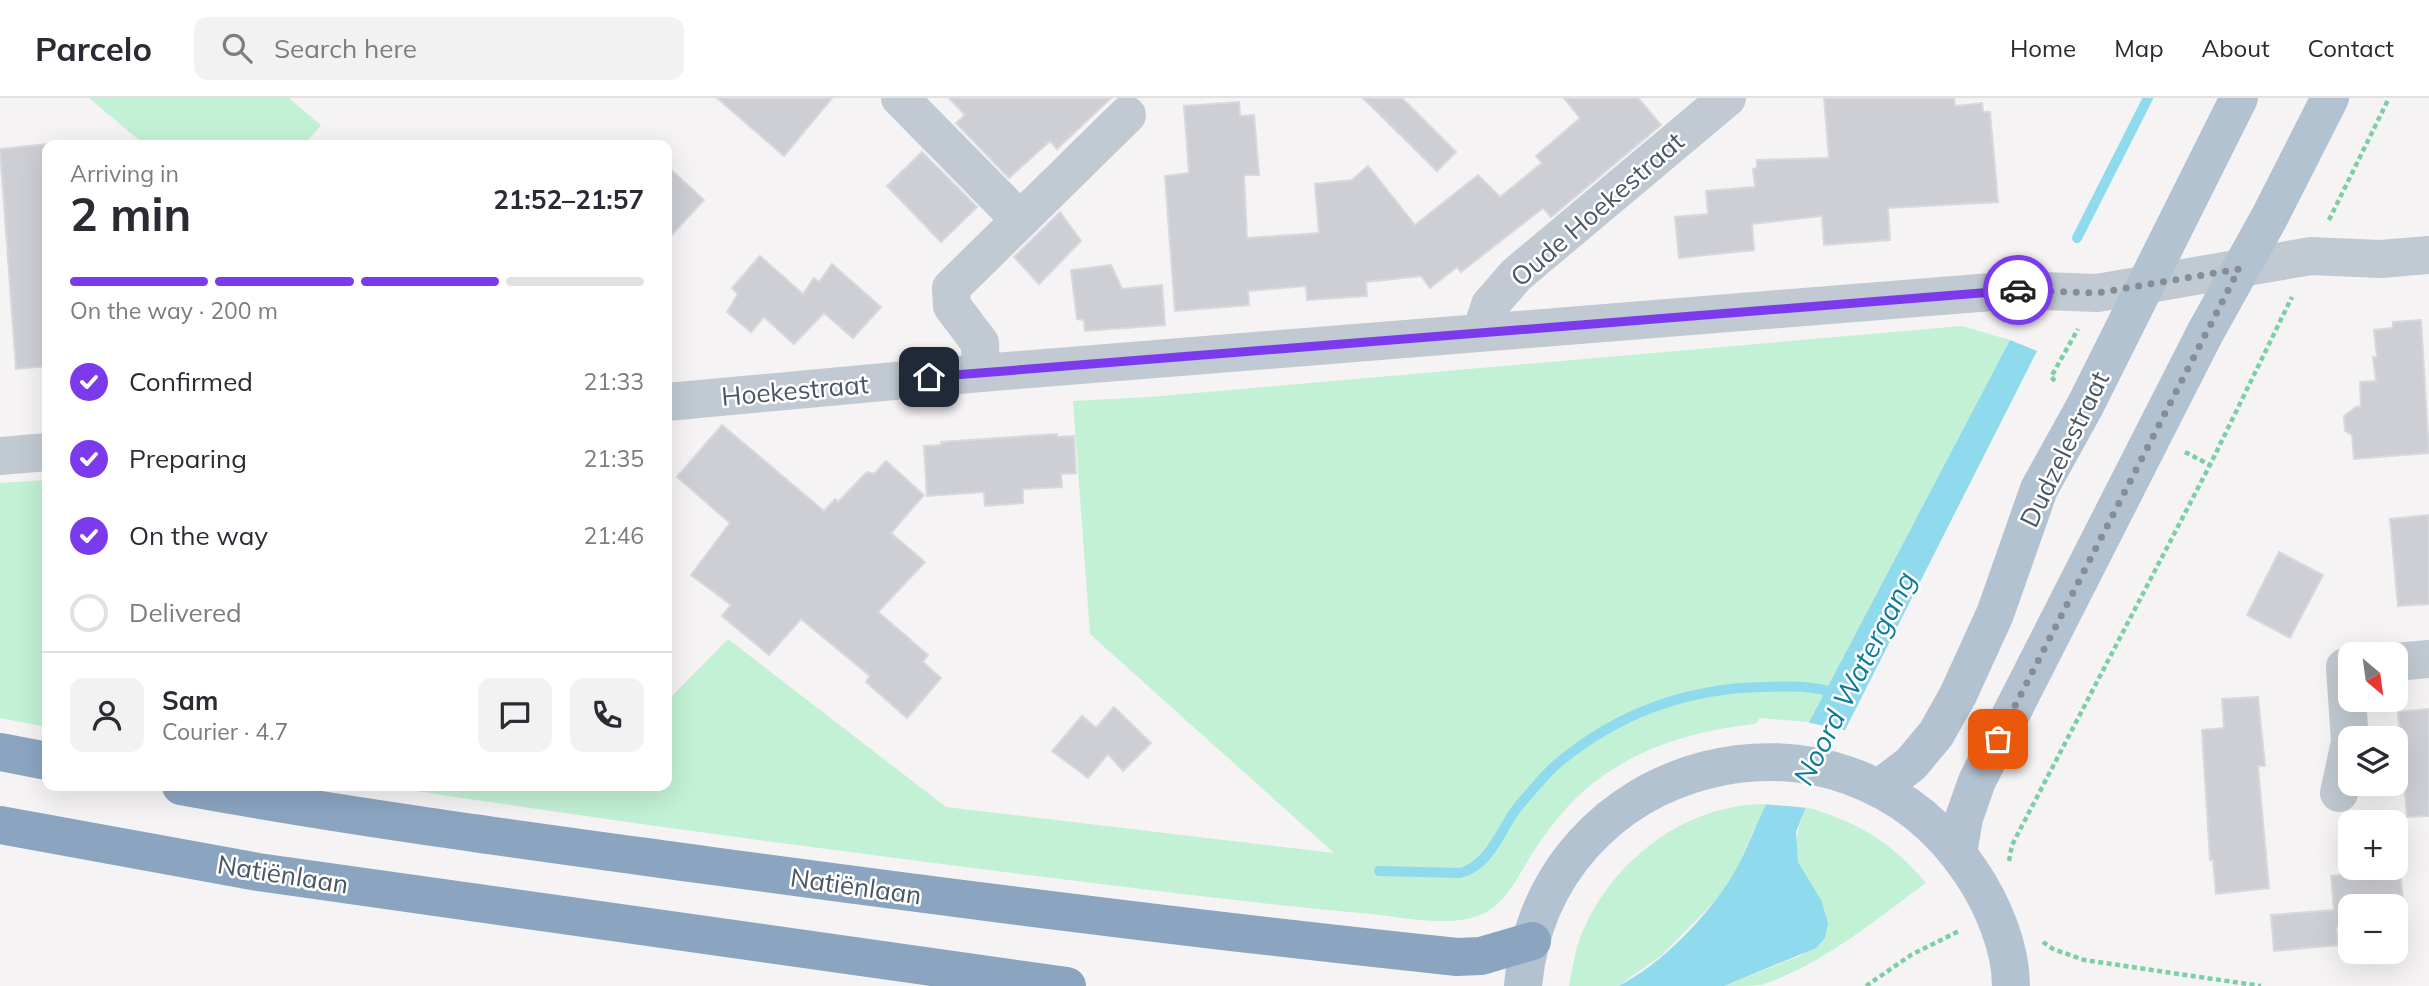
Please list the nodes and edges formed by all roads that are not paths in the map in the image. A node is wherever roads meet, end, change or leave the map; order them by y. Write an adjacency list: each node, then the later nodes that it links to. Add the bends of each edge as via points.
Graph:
1 (900, 98): 6 (street)
2 (1727, 98): 10 (street, Oude Hoekestraat, via 1516,275 1490,305)
3 (2239, 98): 9 (main road, Dudzelestraat)
4 (2330, 98): 8 (main road)
5 (1127, 115): 6 (street)
6 (1020, 220): 11 (street, via 951,288 951,306 980,343)
7 (2429, 255): 8 (street, Hoekestraat, via 2380,259 2311,256)
8 (2239, 269): 9 (street, Hoekestraat); 22 (main road, via 1977,781)
9 (2144, 285): 10 (street, Hoekestraat, via 2097,293 2016,290); 19 (main road, Dudzelestraat, via 2039,489 1995,614 1958,695 1936,734 1911,764)
10 (1481, 332): 11 (street, Hoekestraat)
11 (981, 373): 12 (street, Hoekestraat)
12 (672, 402)
13 (42, 452): 14 (street)
14 (0, 456)
15 (2429, 659): 16 (street)
16 (2408, 661)
17 (0, 752): 18 (highway)
18 (42, 760)
19 (1879, 788): 22 (main road, via 1935,827); 23 (main road, via 1842,772 1779,761 1714,767 1651,790 1595,832 1573,859 1540,916)
20 (212, 791): 23 (highway, Natiënlaan, via 494,836 1010,907 1275,938 1457,957 1500,952)
21 (0, 825): 25 (highway, Natiënlaan, via 258,872)
22 (1958, 853): 24 (main road, via 1993,913)
23 (1532, 942): 26 (main road)
24 (2011, 983)
25 (1067, 986)
26 (1523, 986)

